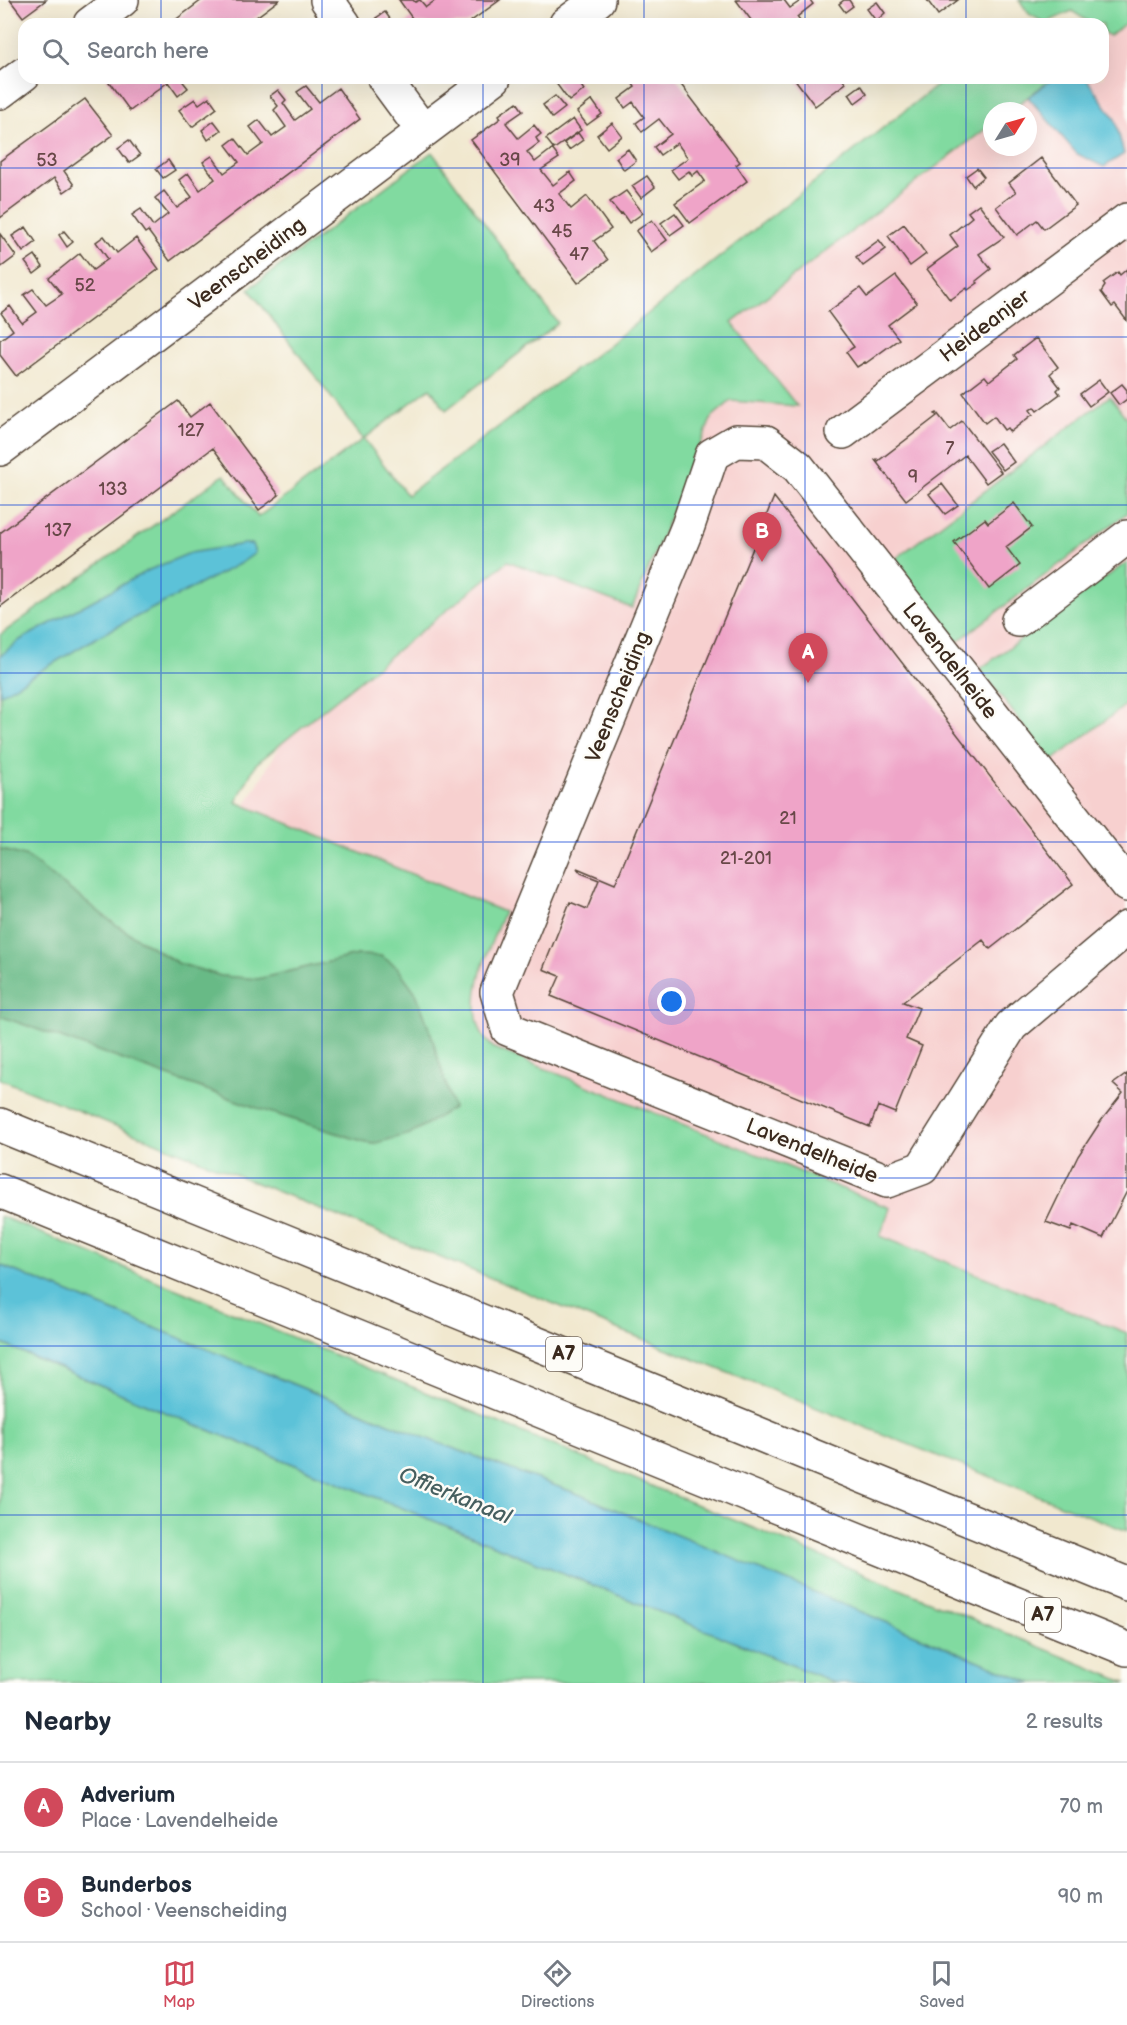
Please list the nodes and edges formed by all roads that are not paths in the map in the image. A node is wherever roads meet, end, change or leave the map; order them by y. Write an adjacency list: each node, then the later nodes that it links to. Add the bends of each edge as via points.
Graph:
1 (122, 0): 4 (main road)
2 (327, 0): 5 (main road)
3 (598, 0): 6 (main road)
4 (98, 18)
5 (340, 18)
6 (574, 18)
7 (18, 78): 10 (main road)
8 (388, 84): 11 (main road)
9 (486, 84): 11 (main road, Veenscheiding)
10 (0, 92)
11 (423, 131): 15 (main road, Veenscheiding)
12 (1127, 220): 13 (main road, Heideanjer)
13 (843, 432)
14 (766, 442): 18 (main road, Lavendelheide, via 798,467); 20 (main road, Veenscheiding, via 736,441 712,455 688,526)
15 (0, 449)
16 (1127, 537): 17 (main road)
17 (1018, 620)
18 (1127, 885)
19 (1127, 928): 20 (main road, Lavendelheide, via 1011,1026 922,1168 887,1181 508,1029)
20 (497, 992)
21 (0, 1125): 23 (main road, A7)
22 (0, 1191): 24 (main road, A7)
23 (1127, 1584)
24 (1127, 1649)

